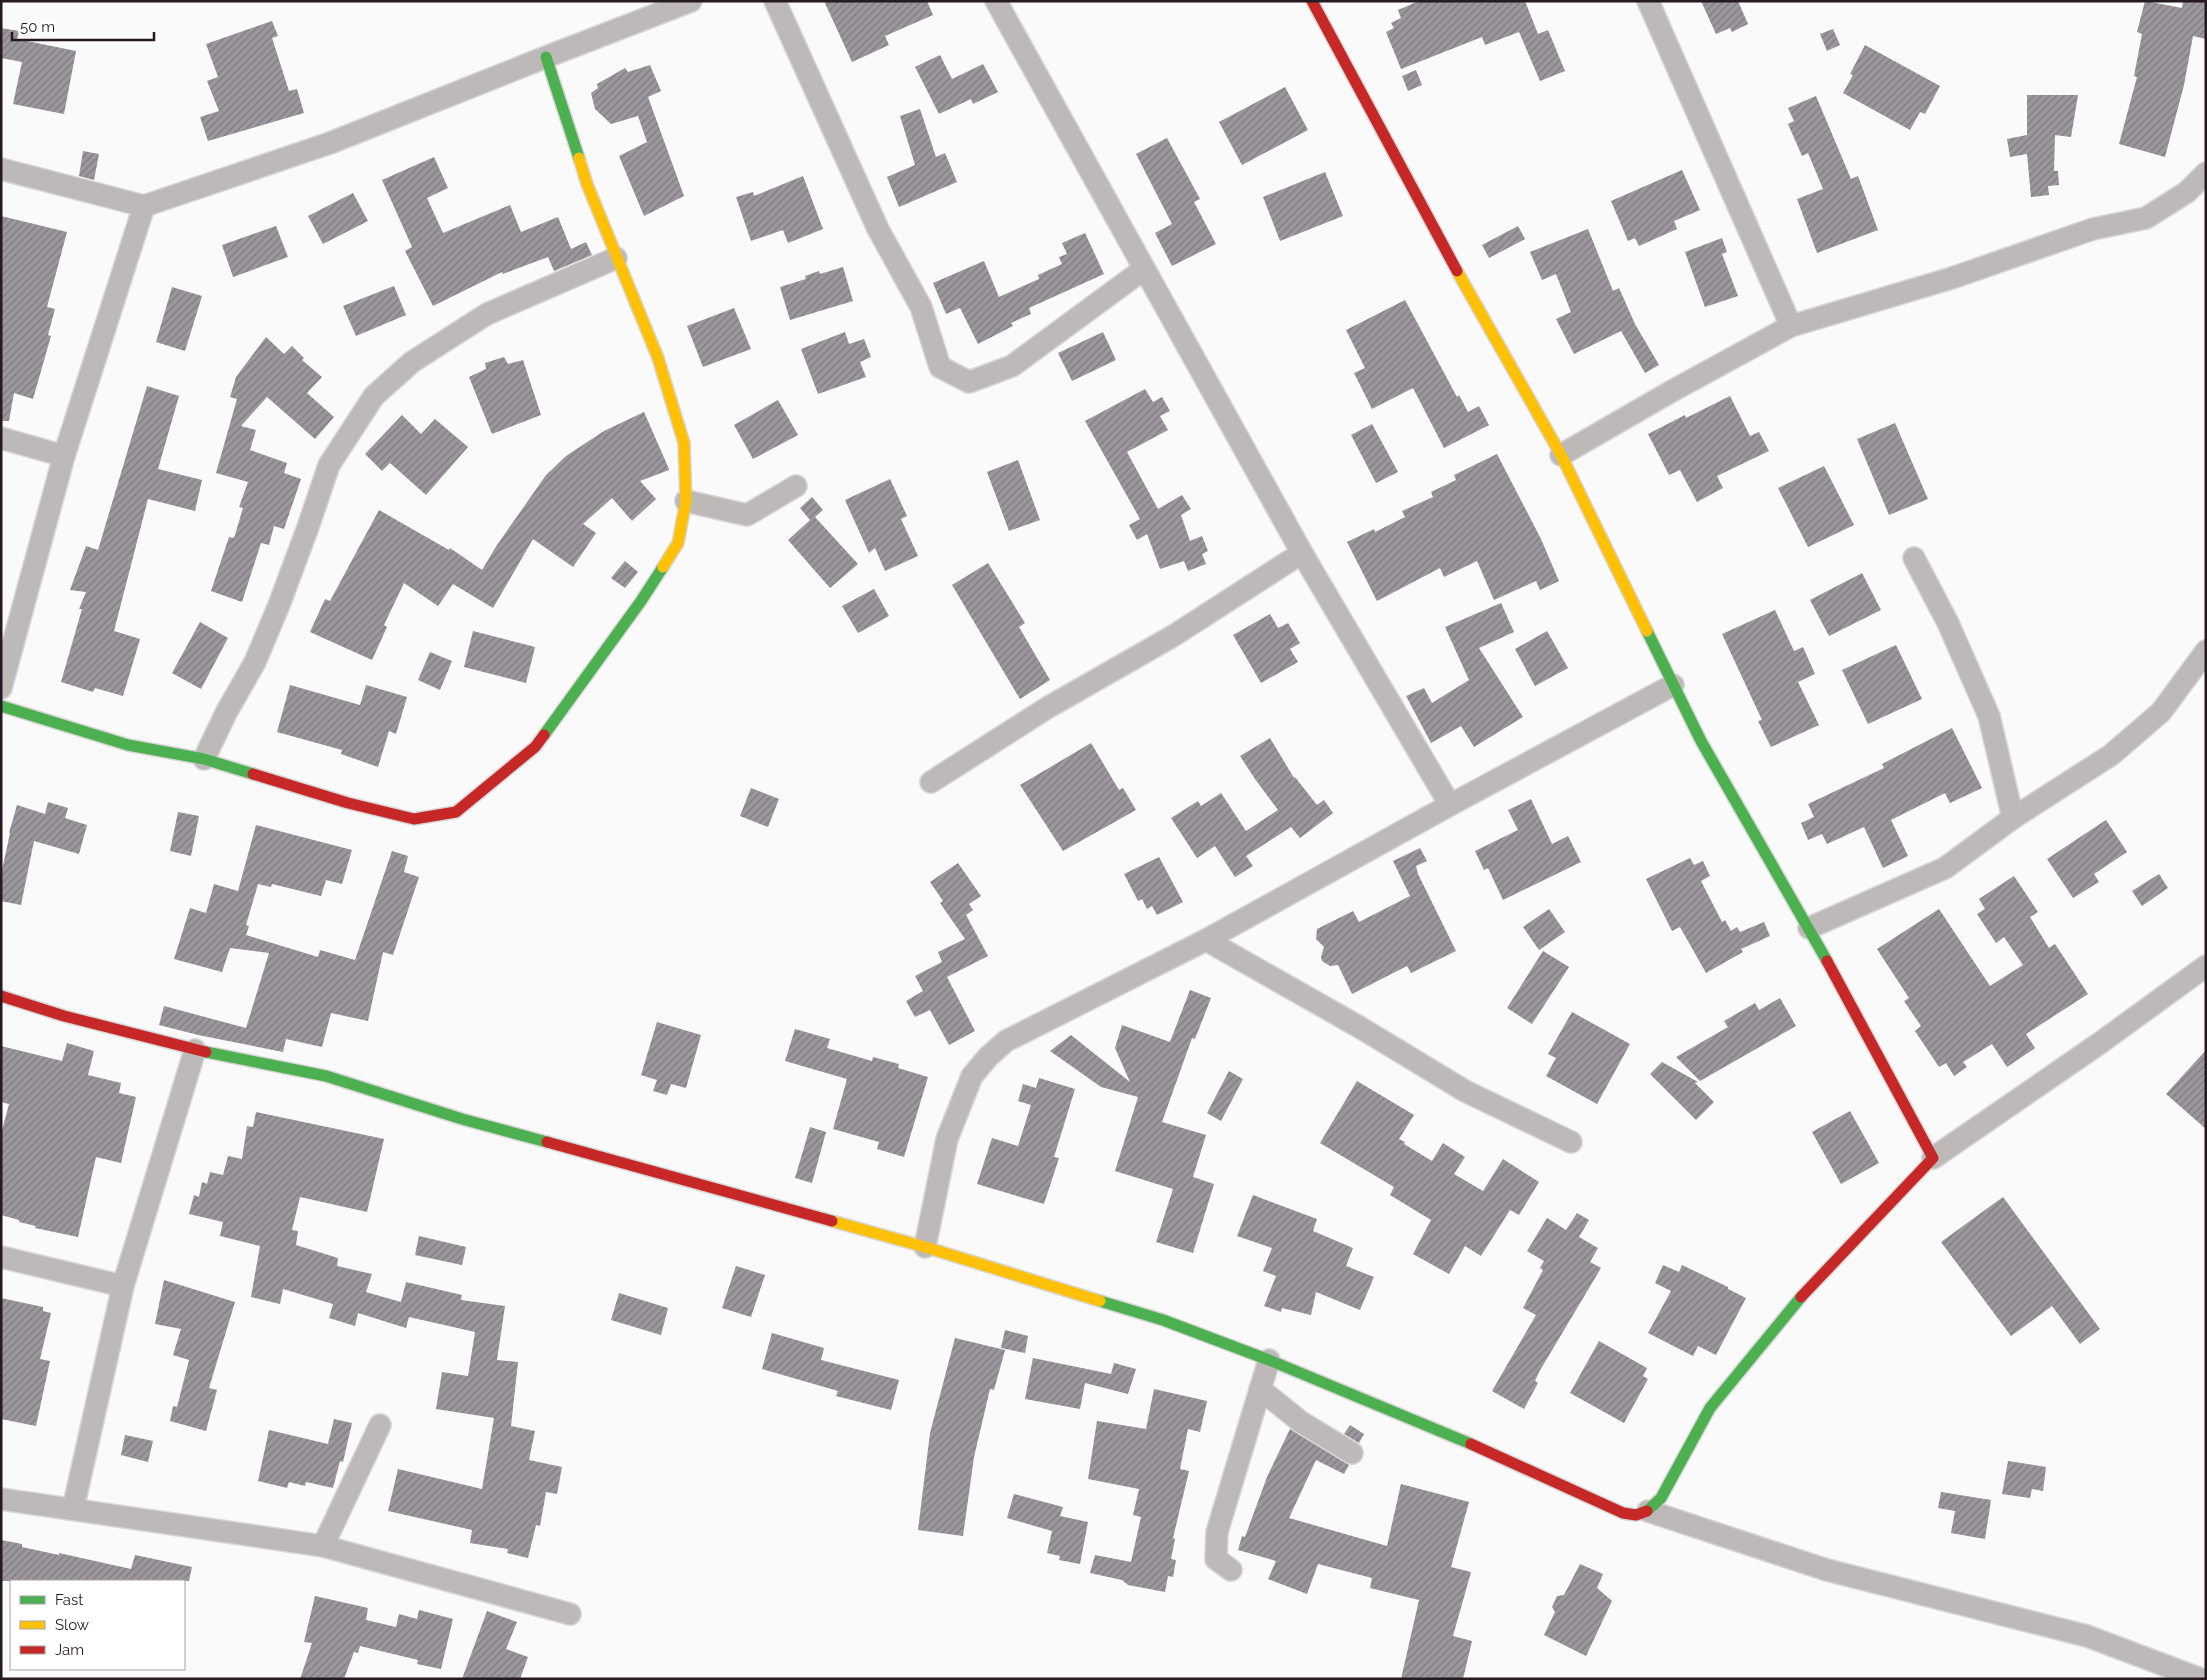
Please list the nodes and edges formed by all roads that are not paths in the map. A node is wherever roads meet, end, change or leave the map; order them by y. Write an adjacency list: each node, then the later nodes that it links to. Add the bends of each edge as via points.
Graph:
1 (692, 1): 6 (street)
2 (775, 1): 11 (street, via 878,228 921,307 940,367 969,382 1012,366)
3 (996, 1): 11 (street)
4 (1312, 1): 14 (street)
5 (1648, 1): 12 (street)
6 (546, 57): 9 (street, via 330,143); 10 (street, via 587,184)
7 (1, 169): 9 (street)
8 (2206, 173): 12 (street, via 2186,192 2146,218 2093,229 1952,278)
9 (144, 206): 15 (street)
10 (616, 258): 17 (street, via 658,358 684,443); 24 (street, via 487,314 412,362 374,396 329,465 255,662)
11 (1144, 269): 18 (street)
12 (1792, 326): 14 (street)
13 (1, 438): 15 (street)
14 (1561, 455): 21 (street)
15 (64, 456): 22 (street)
16 (796, 486): 17 (street, via 747,514)
17 (686, 501): 24 (street, via 678,543 641,601 535,747 456,812 414,818 348,803)
18 (1302, 553): 25 (street, via 1173,636 1047,708); 26 (street)
19 (1914, 558): 27 (street, via 1948,623 1989,716)
20 (2206, 651): 27 (street, via 2161,712 2111,755)
21 (1673, 685): 26 (street); 28 (street, via 1748,826)
22 (1, 688)
23 (1, 706): 24 (street, via 128,745)
24 (204, 759)
25 (931, 782)
26 (1450, 805): 29 (street)
27 (2013, 818): 28 (street, via 1945,868)
28 (1809, 928): 34 (street)
29 (1206, 940): 33 (street, via 1465,1091); 35 (street, via 1006,1041 988,1057 972,1076 947,1139)
30 (2206, 966): 34 (street)
31 (1, 996): 32 (street)
32 (195, 1050): 35 (street, via 326,1076 462,1119); 37 (street)
33 (1570, 1142)
34 (1933, 1158): 44 (street, via 1814,1282 1710,1408 1661,1498)
35 (925, 1247): 38 (street, via 1163,1320)
36 (1, 1257): 37 (street)
37 (123, 1286): 43 (street)
38 (1269, 1360): 39 (street); 44 (street, via 1457,1438 1623,1513 1636,1515)
39 (1260, 1389): 41 (street, via 1300,1422); 46 (street, via 1217,1532 1216,1559)
40 (380, 1426): 45 (street)
41 (1352, 1454)
42 (1, 1498): 43 (street)
43 (73, 1509): 45 (street)
44 (1648, 1511): 48 (street, via 1827,1570 2086,1636)
45 (323, 1546): 47 (street)
46 (1231, 1570)
47 (570, 1614)
48 (2201, 1679)

